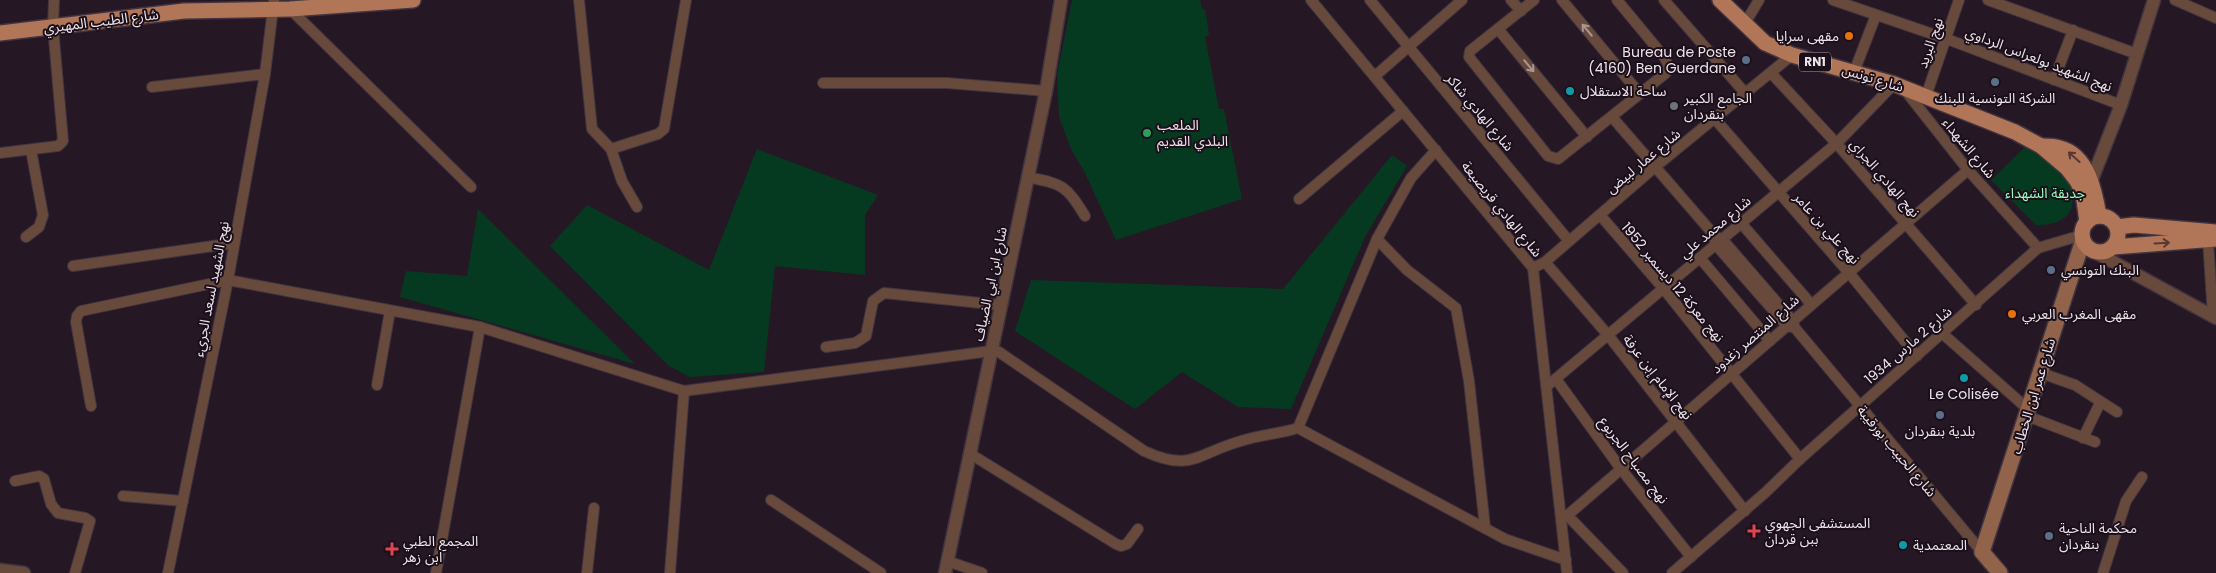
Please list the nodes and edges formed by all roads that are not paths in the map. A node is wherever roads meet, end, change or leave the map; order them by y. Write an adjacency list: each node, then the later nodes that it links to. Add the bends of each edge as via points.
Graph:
1 (54, 0): 28 (street)
2 (413, 0): 23 (main road, شارع الطيب المهيري)
3 (579, 0): 55 (street, via 592,129)
4 (686, 0): 55 (street, via 664,128 658,134)
5 (1061, 0): 44 (street, شارع ابن ابي الضياف)
6 (1311, 0): 39 (street, شارع الهادي قريصيعة)
7 (1370, 0): 33 (street, شارع الهادي شاكر)
8 (1462, 0): 33 (street)
9 (1511, 0): 24 (street)
10 (1534, 0): 24 (street)
11 (1562, 0): 45 (street, one-way to 11)
12 (1617, 0): 45 (street, via 1668,62 1666,73)
13 (1664, 0): 46 (street)
14 (1720, 0): 27 (main road, شارع تونس / RN1)
15 (1759, 0): 27 (street)
16 (1833, 0): 25 (street, نهج الشهيد بولعراس الرداوي)
17 (1959, 0): 32 (street, نهج البريد)
18 (1988, 0): 30 (street)
19 (2154, 0): 34 (street)
20 (2174, 0): 26 (street)
21 (274, 4): 22 (main road, شارع الطيب المهيري); 23 (main road, شارع الطيب المهيري); 38 (street, نهج الشهيد لسعد الجريء)
22 (248, 5): 28 (main road, شارع الطيب المهيري)
23 (290, 9): 63 (street)
24 (1521, 11): 29 (street)
25 (1876, 15): 32 (street, نهج الشهيد بولعراس الرداوي); 36 (street)
26 (2216, 18)
27 (1744, 25): 35 (main road, شارع تونس / RN1, via 1765,43)
28 (53, 27): 31 (main road, شارع الطيب المهيري); 56 (street, via 63,141 58,146)
29 (1498, 29): 52 (street, one-way to 52); 52 (street, via 1470,51 1469,58 1548,156 1563,157)
30 (2073, 30): 34 (street); 40 (street)
31 (0, 33)
32 (1947, 39): 40 (street, نهج الشهيد بولعراس الرداوي); 47 (street, نهج البريد)
33 (1408, 46): 39 (street); 77 (street, شارع الهادي شاكر)
34 (2137, 54): 48 (street)
35 (1792, 55): 36 (main road, شارع تونس / RN1); 37 (street, شارع عمار لبيض)
36 (1854, 72): 42 (main road, شارع تونس / RN1)
37 (1771, 73): 46 (street, شارع عمار لبيض); 53 (street, نهج الهادي الجراي)
38 (265, 74): 43 (street); 78 (street, نهج الشهيد لسعد الجريء)
39 (1375, 76): 49 (street, شارع الهادي قريصيعة)
40 (2054, 80): 48 (street, نهج الشهيد بولعراس الرداوي)
41 (823, 83): 44 (street, via 947,84)
42 (1898, 85): 47 (main road, شارع تونس / RN1); 53 (street, شارع محمد علي); 60 (street, شارع الشهداء)
43 (152, 87)
44 (1046, 91): 61 (street, شارع ابن ابي الضياف)
45 (1640, 94): 50 (street)
46 (1746, 94): 51 (street, شارع عمار لبيض)
47 (1926, 96): 54 (main road, RN1)
48 (2121, 105): 62 (street)
49 (1403, 111): 57 (street, شارع الهادي قريصيعة); 65 (street)
50 (1612, 116): 52 (street); 59 (street, شارع الحبيب بورقيبة)
51 (1715, 119): 59 (street, شارع عمار لبيض); 64 (street, نهج علي بن عامر)
52 (1587, 137)
53 (1836, 144): 64 (street, شارع محمد علي); 70 (street, نهج الهادي الجراي)
54 (2041, 146): 62 (main road, RN1, one-way to 54, via 2076,156 2062,148); 72 (main road, RN1, via 2077,181 2083,193)
55 (611, 149): 66 (street, via 622,181)
56 (32, 150): 58 (street); 73 (street, via 43,216 39,227)
57 (1436, 150): 75 (street, via 1411,178); 84 (street, شارع الهادي قريصيعة)
58 (0, 153)
59 (1656, 167): 68 (street, شارع عمار لبيض); 76 (street, شارع الحبيب بورقيبة)
60 (1968, 170): 70 (street, شارع المنتصر زغدود); 80 (street, شارع الشهداء)
61 (1027, 177): 67 (street, via 1065,187); 89 (street, شارع ابن ابي الضياف)
62 (2091, 182): 72 (main road, RN1)
63 (471, 187)
64 (1777, 193): 69 (street, شارع محمد علي); 85 (street, نهج علي بن عامر)
65 (1299, 199)
66 (637, 207)
67 (1084, 216)
68 (1600, 216): 77 (street, شارع عمار لبيض); 87 (street, نهج معركة 12 ديسمبر 1952)
69 (1741, 223): 76 (street, شارع محمد علي); 88 (street)
70 (1907, 225): 85 (street, شارع المنتصر زغدود); 90 (street, نهج الهادي الجراي)
71 (2117, 227): 72 (main road, via 2110,219); 74 (main road, via 2134,225); 79 (main road, via 2118,238)
72 (2089, 233): 79 (main road, via 2104,252); 80 (street, شارع 2 مارس 1934); 92 (street); 101 (main road, شارع عمر ابن الخطاب)
73 (26, 237)
74 (2213, 237): 79 (main road, one-way to 74); 92 (street)
75 (1378, 239): 113 (street); 127 (street, via 1407,270 1456,308 1469,381)
76 (1717, 240): 81 (street, شارع محمد علي); 93 (street, شارع الحبيب بورقيبة)
77 (1569, 241): 82 (street, شارع عمار لبيض)
78 (234, 243): 83 (street); 86 (street, نهج الشهيد لسعد الجريء)
79 (2113, 247)
80 (2038, 248): 90 (street, شارع 2 مارس 1934)
81 (1700, 258): 87 (street, شارع محمد علي); 97 (street)
82 (1545, 262): 84 (street, شارع عمار لبيض); 96 (street, نهج الإمام إبن عرفة)
83 (73, 266)
84 (1534, 268): 105 (street, شارع الهادي قريصيعة)
85 (1850, 274): 88 (street, شارع المنتصر زغدود); 100 (street, نهج علي بن عامر)
86 (228, 280): 91 (street); 108 (street, via 81,311 76,322); 123 (street, نهج الشهيد لسعد الجريء)
87 (1662, 288): 96 (street, شارع محمد علي); 102 (street, نهج معركة 12 ديسمبر 1952)
88 (1811, 304): 93 (street, شارع المنتصر زغدود)
89 (1000, 305): 98 (street, via 884,293 873,301 866,336 856,343); 99 (street, شارع ابن ابي الضياف)
90 (1976, 305): 95 (street, شارع 2 مارس 1934)
91 (390, 311): 94 (street); 104 (street)
92 (2214, 317)
93 (1792, 325): 97 (street, شارع المنتصر زغدود); 109 (street, شارع الحبيب بورقيبة)
94 (480, 328): 106 (street); 137 (street)
95 (1942, 334): 100 (street, شارع 2 مارس 1934); 111 (street)
96 (1608, 335): 103 (street, شارع محمد علي); 112 (street, نهج الإمام إبن عرفة)
97 (1770, 341): 102 (street, شارع المنتصر زغدود)
98 (826, 347)
99 (991, 351): 106 (street); 113 (street, via 1006,355 1144,451 1160,458 1192,461 1240,441); 116 (street, شارع ابن ابي الضياف)
100 (1917, 356): 109 (street, شارع 2 مارس 1934)
101 (2041, 373): 107 (street, via 2075,385); 111 (main road, شارع عمر ابن الخطاب)
102 (1731, 374): 112 (street, شارع المنتصر زغدود); 117 (street, نهج معركة 12 ديسمبر 1952)
103 (1556, 379): 105 (street, شارع محمد علي); 118 (street, نهج مصباح الجربوع)
104 (377, 385)
105 (1548, 386): 126 (street, شارع الهادي قريصيعة)
106 (684, 392): 139 (street)
107 (2100, 403): 110 (street); 114 (street)
108 (90, 406)
109 (1860, 406): 117 (street, شارع 2 مارس 1934); 129 (street, شارع الحبيب بورقيبة)
110 (2116, 412)
111 (2028, 413): 114 (street); 129 (main road, شارع عمر ابن الخطاب)
112 (1674, 422): 118 (street, شارع المنتصر زغدود); 125 (street, نهج الإمام إبن عرفة)
113 (1298, 428): 127 (street)
114 (2083, 438): 115 (street)
115 (2095, 442)
116 (969, 453): 128 (street, via 1116,544 1127,544); 132 (street, شارع ابن ابي الضياف)
117 (1800, 460): 125 (street, شارع 2 مارس 1934)
118 (1621, 469): 126 (street, شارع المنتصر زغدود); 130 (street, نهج مصباح الجربوع)
119 (2142, 477): 146 (street, via 2126,501)
120 (15, 481): 135 (street, via 39,476 44,479 58,513 90,521)
121 (123, 496): 123 (street)
122 (771, 500): 140 (street)
123 (183, 501): 136 (street, نهج الشهيد لسعد الجريء)
124 (594, 508): 138 (street)
125 (1745, 511): 130 (street, شارع 2 مارس 1934)
126 (1564, 518): 131 (street, شارع الهادي قريصيعة); 143 (street)
127 (1485, 527): 131 (street, via 1505,539)
128 (1138, 529)
129 (1982, 552): 145 (main road, شارع الحبيب بورقيبة)
130 (1691, 557): 144 (street, شارع 2 مارس 1934)
131 (1566, 560): 142 (street, شارع الهادي قريصيعة)
132 (946, 567): 141 (street)
133 (0, 570): 134 (street)
134 (24, 573)
135 (75, 573)
136 (168, 573)
137 (436, 573)
138 (587, 573)
139 (670, 573)
140 (881, 573)
141 (982, 573)
142 (1567, 573)
143 (1623, 573)
144 (1672, 573)
145 (2000, 573)
146 (2103, 573)

